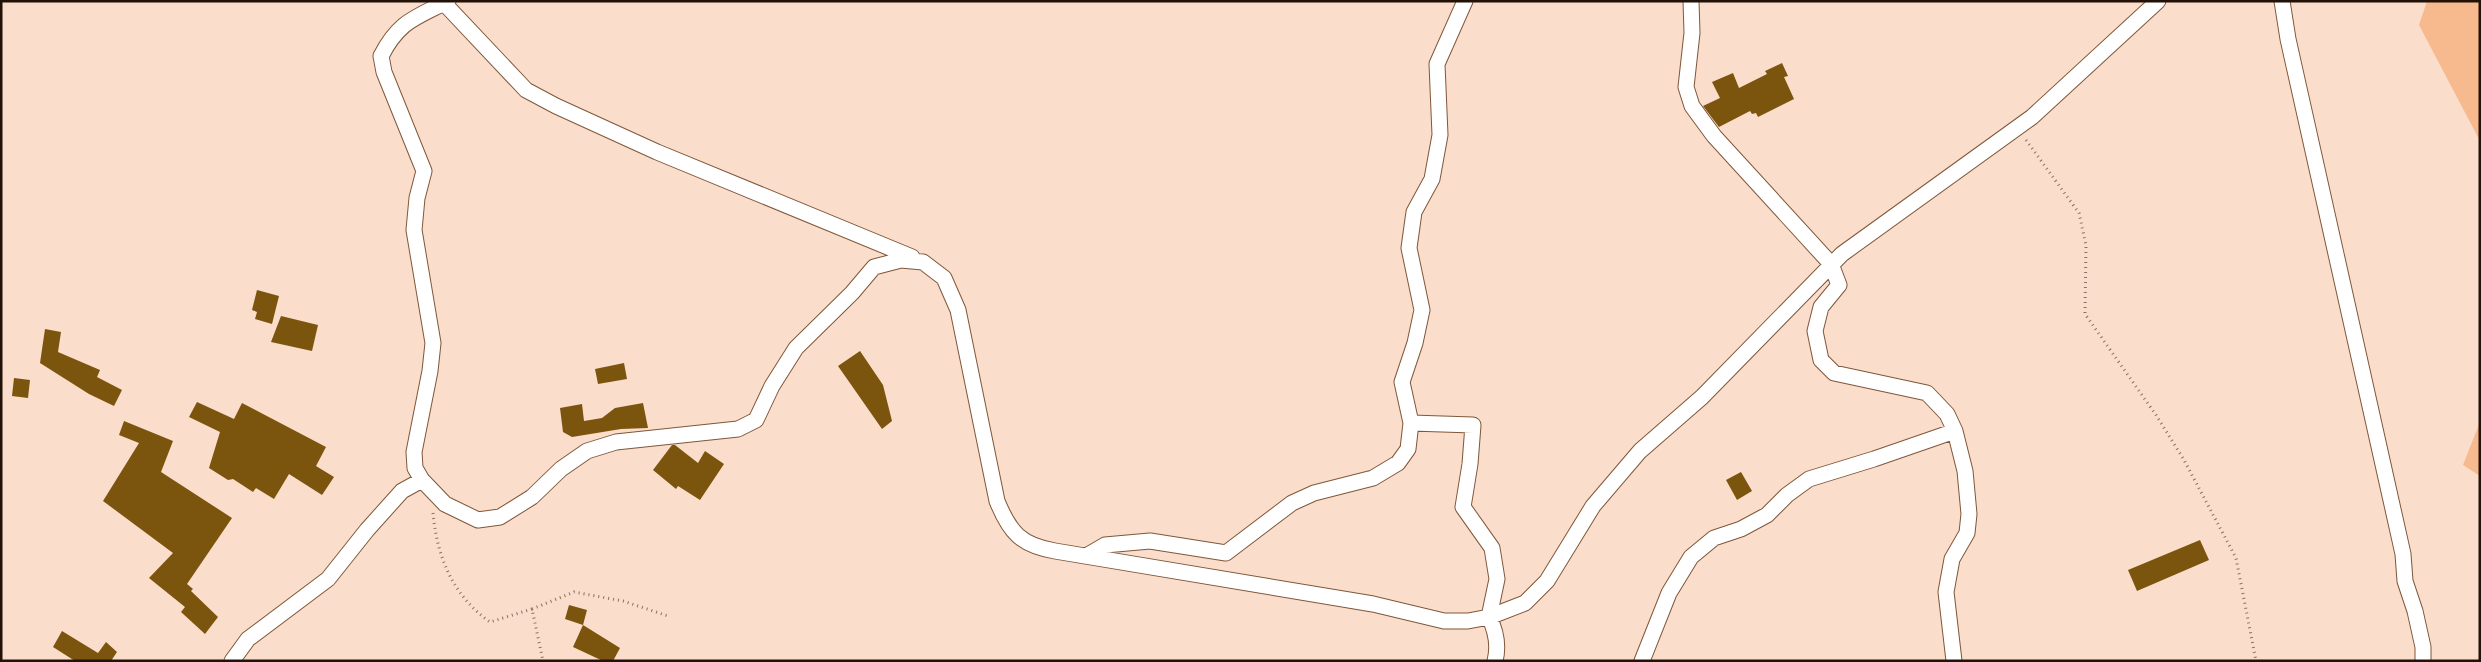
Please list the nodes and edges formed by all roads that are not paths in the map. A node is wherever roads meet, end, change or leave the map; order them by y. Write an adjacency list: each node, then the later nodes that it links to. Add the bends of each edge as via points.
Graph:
1 (1465, 1): 8 (street, via 1437,64 1440,135 1432,180 1414,212 1410,248 1422,310 1402,382)
2 (1691, 1): 7 (street, via 1692,33 1686,87 1692,106 1714,136)
3 (2158, 1): 7 (street, via 2032,117)
4 (2282, 1): 17 (street, via 2403,554 2405,581 2423,647)
5 (445, 2): 6 (street, via 526,90 657,152); 10 (street, via 419,14 392,35 381,56 384,72 424,171 414,230 432,343 430,371 414,452 415,468)
6 (923, 262): 10 (street, via 901,260 874,267 796,348 772,386 756,420 738,429 616,442 587,451 561,469 532,497 500,517 478,520 444,504); 11 (street, via 944,278 958,310 990,476 1007,524 1022,540 1038,548)
7 (1831, 264): 9 (street, via 1839,285 1822,307 1815,332 1820,360 1834,373 1927,393 1947,414); 12 (street, via 1702,396 1640,450 1593,506 1546,581 1525,604)
8 (1411, 423): 11 (street, via 1408,449 1398,463 1373,478 1314,493 1292,503 1226,553 1150,541 1106,544); 12 (street, via 1473,425 1463,506 1492,548 1498,579)
9 (1955, 431): 15 (street, via 1809,478 1767,515 1714,538 1691,557 1669,593); 16 (street, via 1965,471 1969,514 1967,533 1952,559 1946,592)
10 (426, 484): 13 (street, via 402,491 328,579 248,639)
11 (1086, 556): 12 (street, via 1373,604 1444,620 1468,621)
12 (1489, 617): 14 (street, via 1495,629)
13 (232, 661)
14 (1496, 661)
15 (1642, 661)
16 (1954, 661)
17 (2423, 661)

